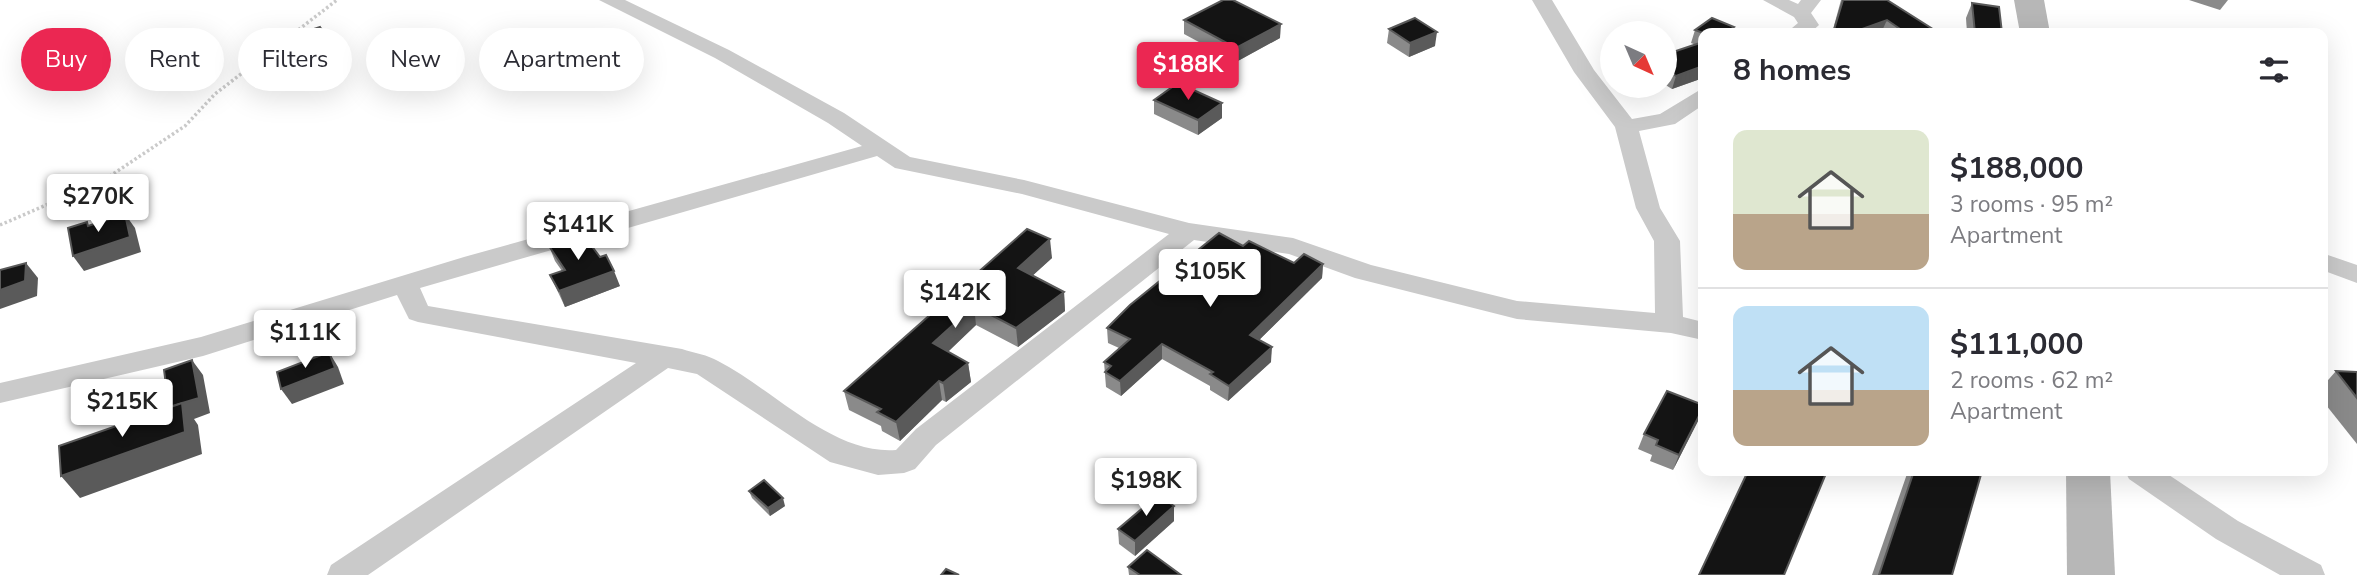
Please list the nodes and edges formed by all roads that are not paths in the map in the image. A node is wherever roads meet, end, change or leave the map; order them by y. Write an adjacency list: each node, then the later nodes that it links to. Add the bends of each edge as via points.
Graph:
1 (609, 0): 9 (street, via 722,54 836,118)
2 (1542, 0): 8 (street, via 1585,72)
3 (1773, 0): 5 (street)
4 (2029, 0): 6 (street)
5 (1803, 16)
6 (2034, 28)
7 (1698, 98): 8 (street, via 1667,119)
8 (1626, 127): 14 (street, via 1648,208 1667,241)
9 (879, 148): 10 (street, via 903,163 1024,187); 13 (street)
10 (1189, 232): 14 (street, via 1293,246 1364,272 1517,310); 16 (street, via 926,438 904,461 868,461 841,454 707,368)
11 (2328, 263): 12 (street)
12 (2357, 274)
13 (406, 286): 16 (street, via 418,313); 17 (street, via 203,346)
14 (1671, 324): 15 (street)
15 (1698, 330)
16 (663, 358): 20 (street)
17 (0, 393)
18 (2088, 476): 21 (street)
19 (2147, 476): 22 (street, via 2227,530)
20 (343, 575)
21 (2091, 575)
22 (2309, 575)

